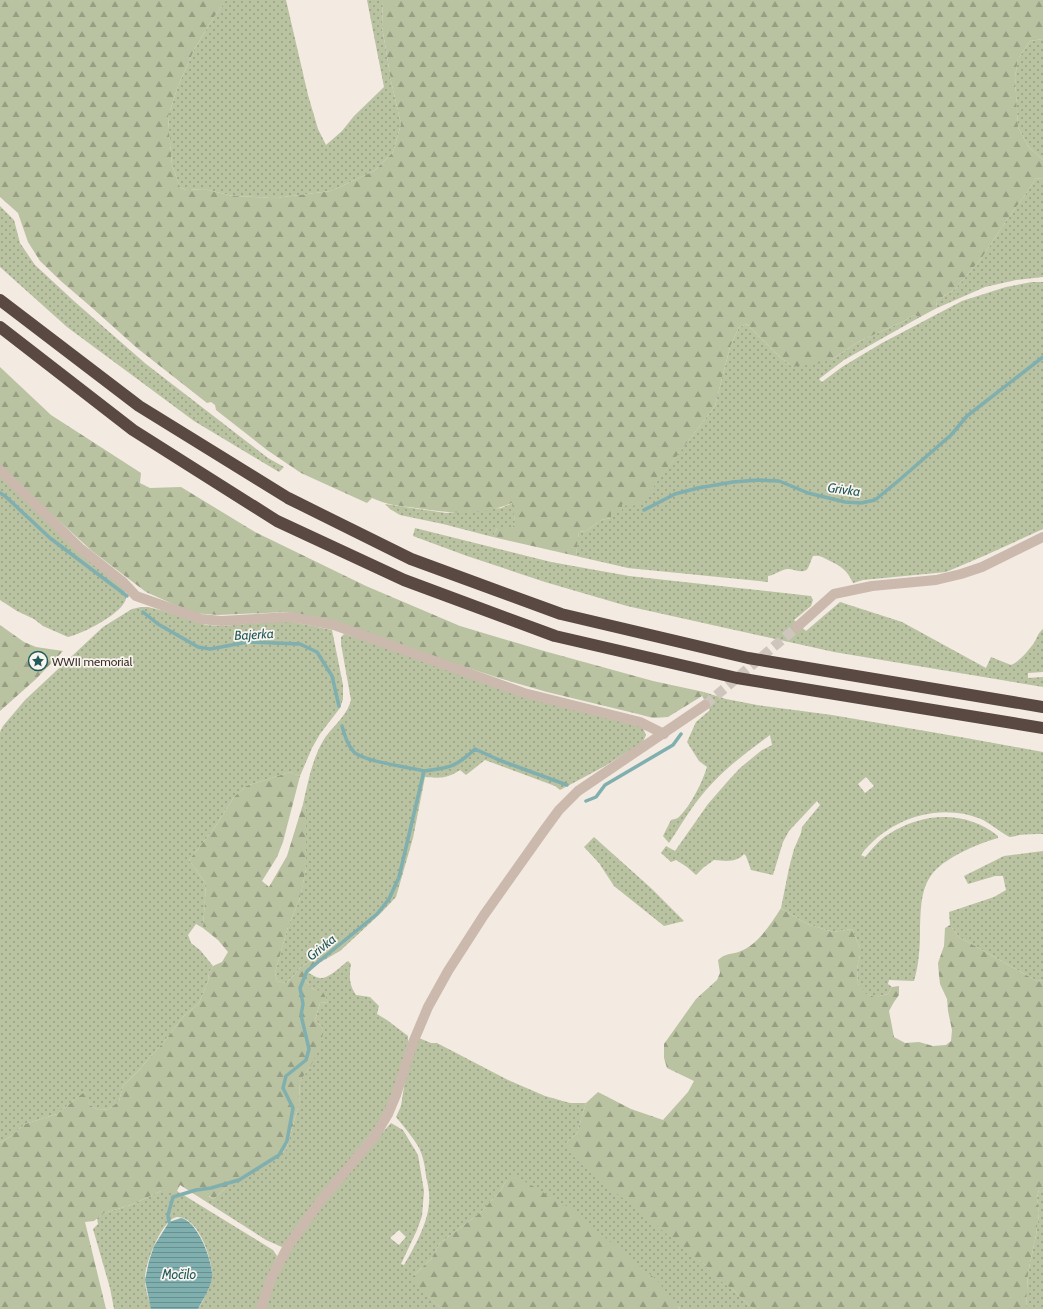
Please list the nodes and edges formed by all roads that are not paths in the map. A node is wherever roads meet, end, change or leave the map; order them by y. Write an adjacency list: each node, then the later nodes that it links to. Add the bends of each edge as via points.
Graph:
1 (0, 300): 7 (highway, via 139,406 288,498 411,559 561,614 748,658)
2 (0, 327): 8 (highway, via 133,430 277,521 404,580 562,638 737,678)
3 (0, 470): 9 (street, via 136,596 201,619 221,621 291,617 334,625 524,693 640,722)
4 (1043, 537): 5 (street, via 982,567 961,574 936,580 872,586 834,594)
5 (797, 627)
6 (705, 705): 9 (street)
7 (1043, 707)
8 (1043, 728)
9 (664, 734): 10 (street, via 578,791 559,810 488,909 428,1006 388,1114 374,1136 319,1203 288,1246 270,1281)
10 (262, 1309)

